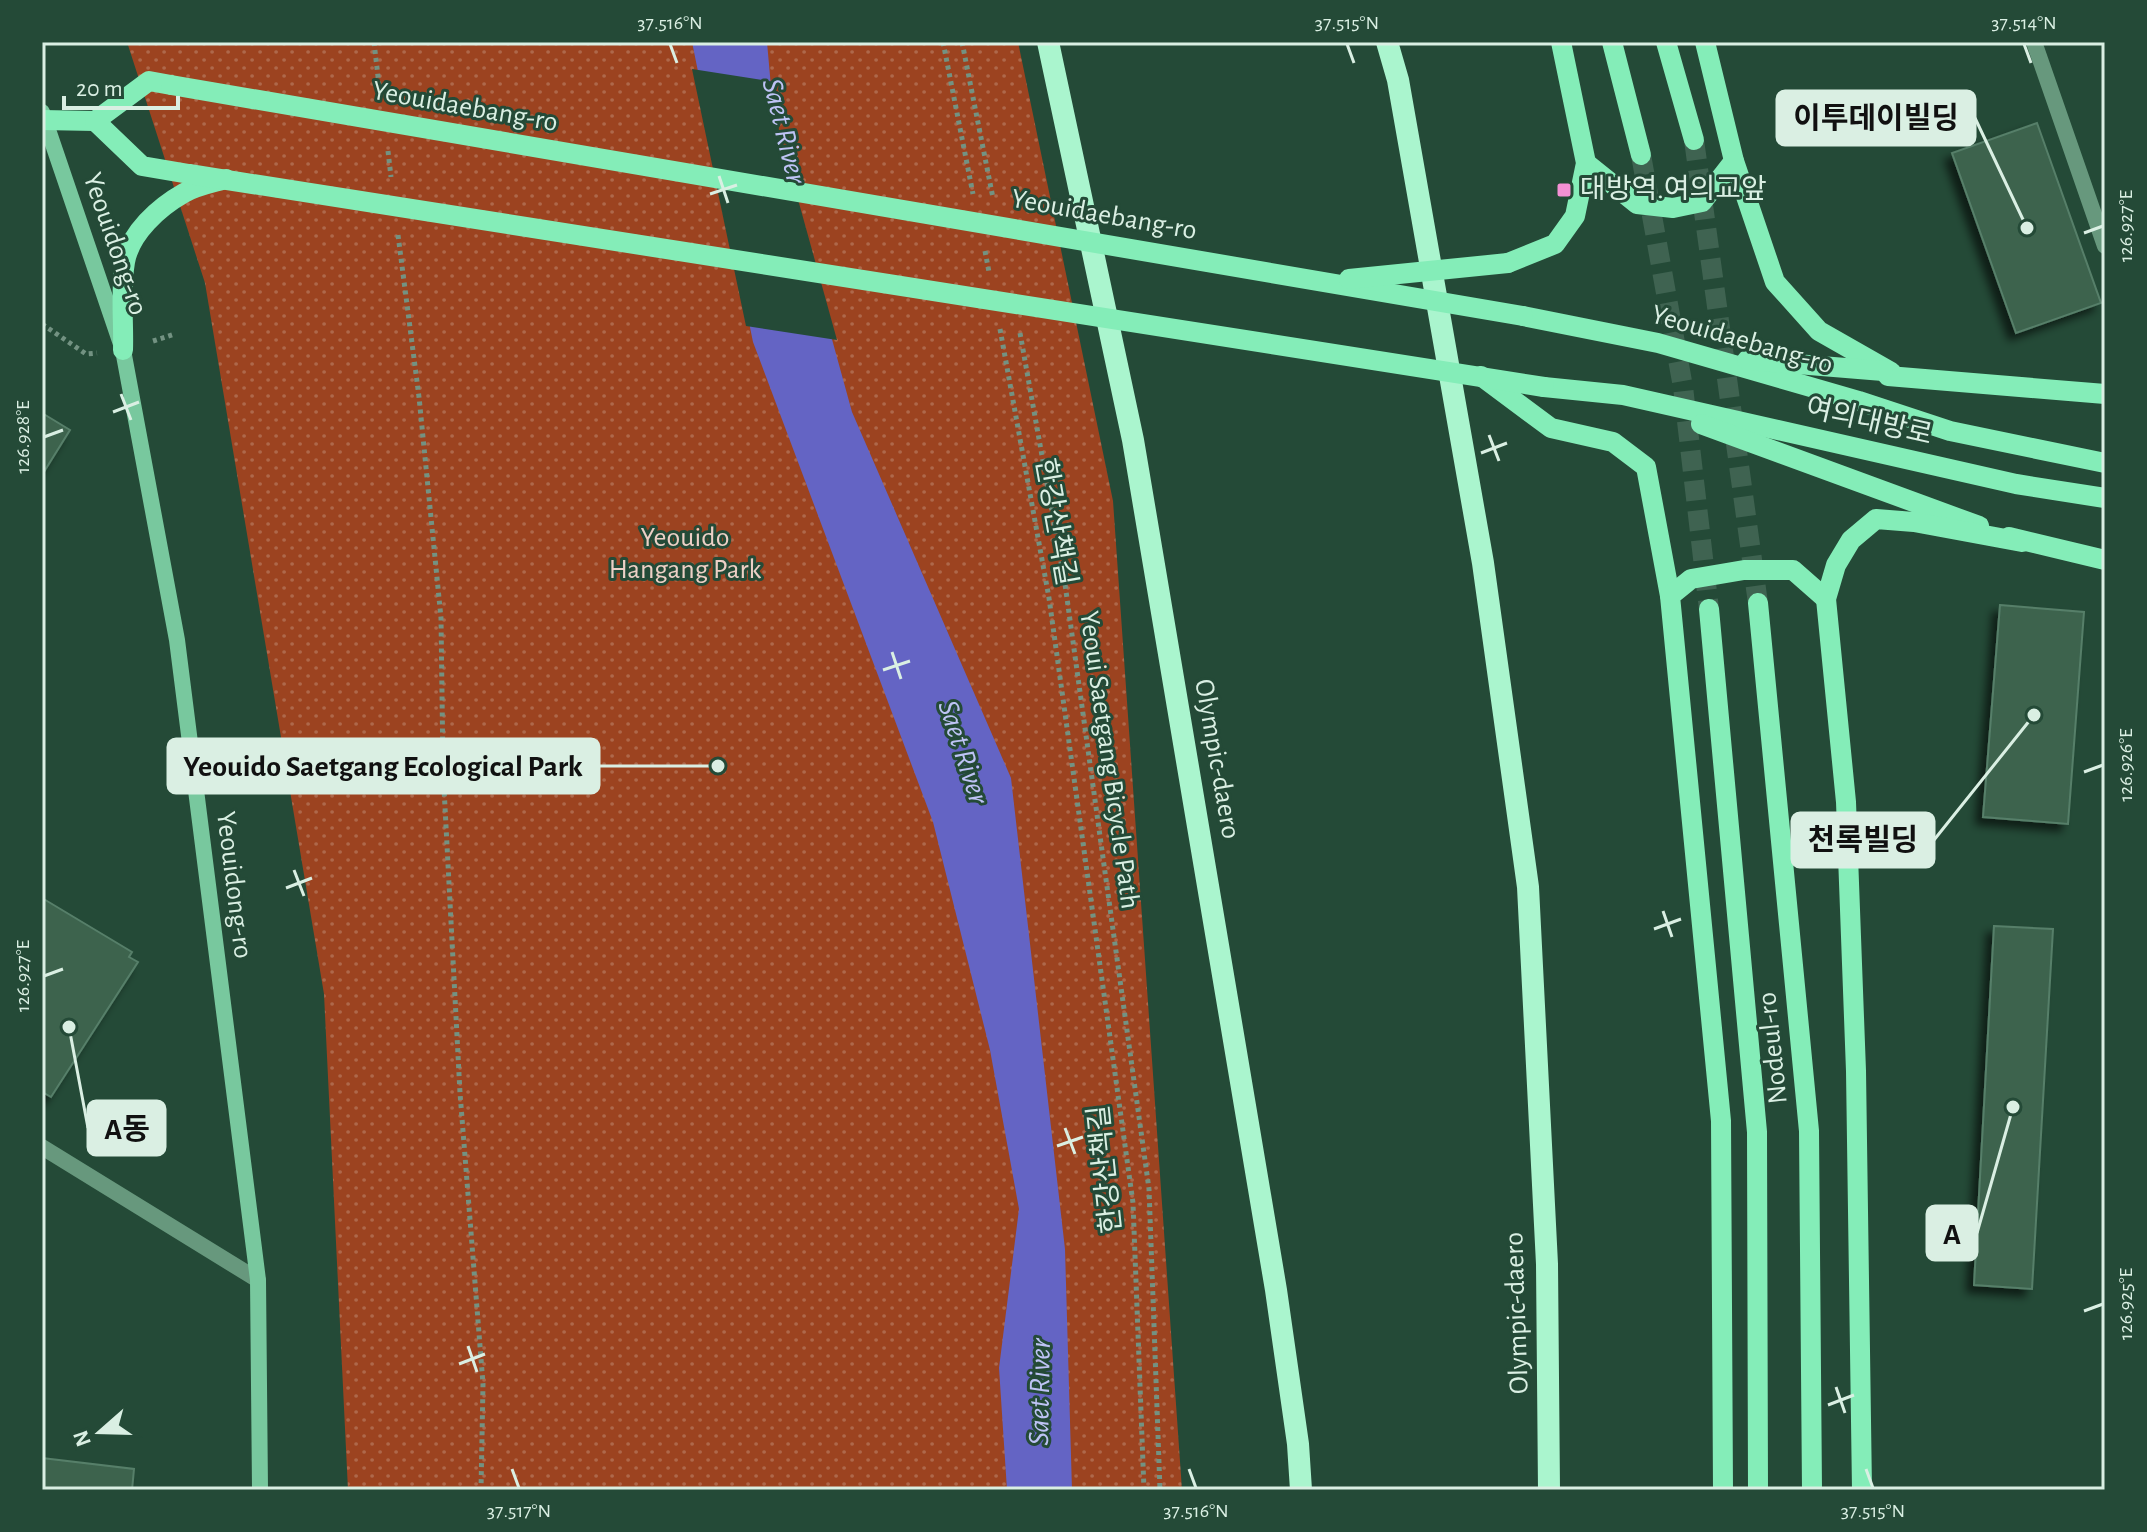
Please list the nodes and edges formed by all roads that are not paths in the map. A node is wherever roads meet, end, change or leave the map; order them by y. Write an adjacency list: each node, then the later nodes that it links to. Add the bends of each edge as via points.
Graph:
1 (1048, 42): 34 (highway, Olympic-daero, via 1133,440 1276,1290)
2 (1387, 42): 35 (highway, Olympic-daero, via 1483,563 1528,887 1547,1264)
3 (1561, 42): 13 (main road)
4 (1612, 42): 11 (main road)
5 (1666, 42): 10 (main road)
6 (1705, 42): 12 (main road)
7 (2034, 42): 15 (street)
8 (43, 118): 9 (main road); 17 (main road, Yeouidong-ro)
9 (95, 121): 14 (main road, via 142,166); 16 (main road, Yeouidaebang-ro, bridge, via 149,81)
10 (1694, 140)
11 (1641, 155)
12 (1734, 161): 13 (main road, via 1702,202 1673,208 1637,204); 19 (main road, via 1775,282 1819,331)
13 (1586, 163): 16 (main road, bridge, via 1575,216 1555,244 1508,263)
14 (187, 183): 17 (main road, via 133,239 124,273); 20 (main road, bridge, via 226,179)
15 (2105, 246)
16 (1323, 281): 18 (main road, Yeouidaebang-ro, bridge, via 1523,316)
17 (123, 350): 32 (main road, Yeouidong-ro, via 177,640)
18 (1703, 357): 19 (main road); 23 (main road, Yeouidaebang-ro, via 1950,431)
19 (1891, 372): 21 (main road, via 1888,376)
20 (1481, 376): 22 (main road, bridge); 27 (main road, via 1551,428 1613,442 1646,467)
21 (2105, 394)
22 (1623, 395): 24 (main road, 여의대방로, via 2016,484); 25 (main road)
23 (2105, 463)
24 (2105, 498)
25 (2022, 542): 26 (main road); 28 (main road, via 1876,519 1851,540 1836,565)
26 (2105, 560)
27 (1670, 596): 28 (main road, via 1691,579 1744,570 1793,570); 36 (main road, via 1721,1121)
28 (1826, 599): 39 (main road, via 1846,802)
29 (1758, 603): 38 (main road, Nodeul-ro, via 1809,1131)
30 (1709, 609): 37 (main road, Nodeul-ro, via 1757,1132)
31 (42, 1147): 32 (street)
32 (258, 1280): 33 (main road, Yeouidong-ro)
33 (260, 1490)
34 (1301, 1490)
35 (1549, 1490)
36 (1723, 1490)
37 (1758, 1490)
38 (1812, 1490)
39 (1862, 1490)

